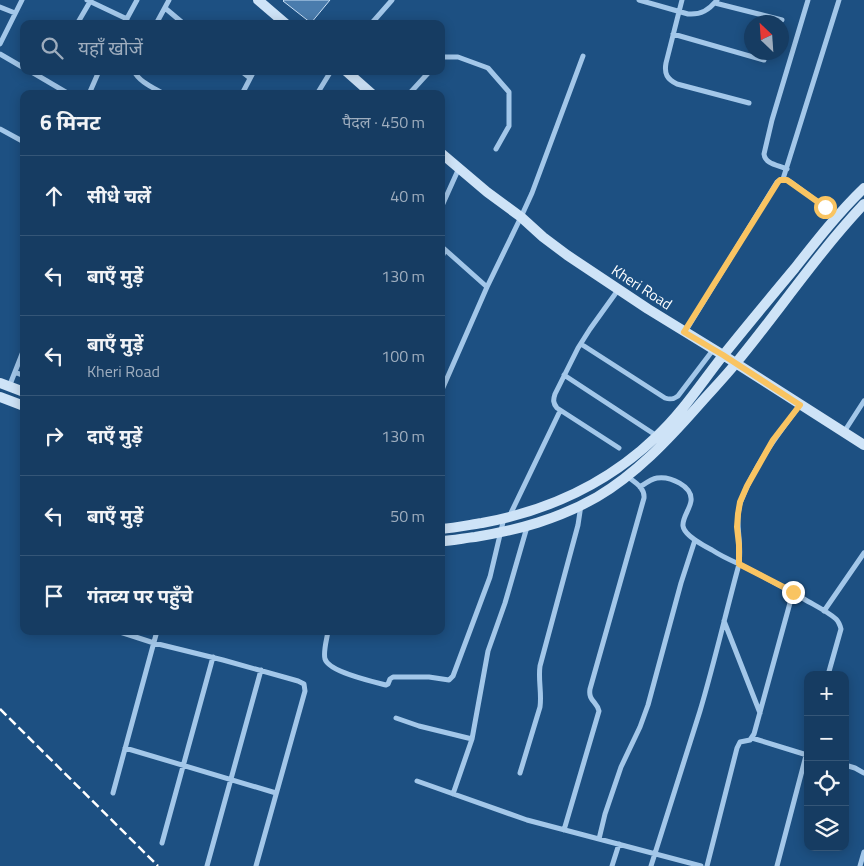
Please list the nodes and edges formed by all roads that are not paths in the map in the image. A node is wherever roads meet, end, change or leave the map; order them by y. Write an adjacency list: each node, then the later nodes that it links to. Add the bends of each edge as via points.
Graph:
1 (22, 0): 15 (street)
2 (137, 0): 19 (street)
3 (169, 0): 13 (street)
4 (258, 0): 22 (street)
5 (392, 0): 23 (street)
6 (639, 0): 14 (street)
7 (682, 0): 14 (street)
8 (808, 0): 55 (street, via 764,154 767,161)
9 (840, 0): 55 (street)
10 (90, 1): 17 (street); 18 (street)
11 (716, 1): 14 (street, via 705,12 695,15); 16 (street)
12 (0, 7): 15 (street)
13 (165, 8): 20 (street); 21 (street)
14 (679, 11): 24 (street)
15 (15, 13): 25 (street)
16 (765, 15)
17 (79, 20)
18 (123, 20)
19 (126, 20)
20 (158, 20)
21 (179, 20)
22 (281, 20)
23 (374, 20)
24 (673, 34): 27 (street); 49 (street, via 664,69 670,80)
25 (0, 44)
26 (0, 54): 30 (street)
27 (744, 54)
28 (583, 56): 61 (street)
29 (445, 57): 52 (street, via 458,57 488,68 509,92 509,126)
30 (20, 66)
31 (37, 75): 41 (street)
32 (97, 75): 42 (street)
33 (137, 75): 40 (street)
34 (247, 75): 39 (street)
35 (252, 75): 39 (street)
36 (329, 75): 46 (street)
37 (351, 75): 47 (street)
38 (426, 75): 48 (street)
39 (250, 78): 45 (street)
40 (152, 87): 43 (street); 44 (street)
41 (62, 90)
42 (90, 90)
43 (150, 90)
44 (157, 90)
45 (244, 90)
46 (319, 90)
47 (367, 90)
48 (412, 90)
49 (749, 103)
50 (0, 129): 51 (street)
51 (20, 140)
52 (496, 149)
53 (445, 156): 54 (street, Kheri Road)
54 (459, 168): 58 (street); 61 (street, Kheri Road)
55 (786, 169): 56 (street)
56 (783, 179): 60 (street); 65 (street, via 778,182)
57 (864, 188): 60 (street)
58 (445, 199)
59 (862, 208): 69 (street)
60 (837, 216): 69 (street)
61 (521, 217): 63 (street); 64 (street, Kheri Road, via 543,237)
62 (445, 250): 63 (street)
63 (487, 287): 73 (street)
64 (618, 290): 65 (street, Kheri Road); 66 (street)
65 (684, 332): 67 (street, Kheri Road)
66 (581, 344): 67 (street, via 670,400 678,396); 72 (street)
67 (713, 350): 69 (street, Kheri Road)
68 (20, 359): 70 (street)
69 (729, 359): 79 (street, Kheri Road); 82 (street); 85 (street, via 666,441)
70 (15, 372): 71 (street); 74 (street)
71 (20, 374)
72 (564, 375): 80 (street, via 553,399); 82 (street)
73 (445, 383)
74 (5, 385): 75 (street)
75 (20, 391)
76 (0, 397): 78 (street)
77 (864, 401): 81 (street)
78 (20, 404)
79 (800, 405): 81 (street, Kheri Road); 94 (street, via 773,440 740,502 737,527)
80 (560, 411): 84 (street); 88 (street)
81 (844, 432): 83 (street, Kheri Road)
82 (657, 436): 88 (street, via 594,484)
83 (864, 445)
84 (619, 448)
85 (626, 476): 86 (street); 87 (street)
86 (640, 487): 92 (street, via 652,480 668,478 688,490 691,502 683,528); 121 (street, via 644,498 590,689 590,698 599,711)
87 (582, 505): 89 (street); 114 (street, via 540,666 540,707)
88 (503, 524): 89 (street); 90 (street); 91 (street); 100 (street, via 485,590 449,680 393,677 386,685 339,670 325,659)
89 (527, 527): 108 (street, via 488,651)
90 (445, 528)
91 (445, 540)
92 (695, 540): 94 (street); 122 (street, via 646,711 621,767)
93 (864, 553): 96 (street)
94 (739, 564): 95 (street); 97 (street)
95 (793, 592): 96 (street); 105 (street)
96 (824, 611): 104 (street, via 838,620 841,630)
97 (724, 620): 105 (street); 126 (street, via 698,718)
98 (129, 635): 101 (street)
99 (156, 635): 101 (street)
100 (328, 635)
101 (154, 643): 102 (street); 109 (street)
102 (213, 658): 103 (street); 112 (street)
103 (261, 670): 116 (street); 119 (street, via 298,681 305,688)
104 (829, 671)
105 (760, 713): 107 (street)
106 (396, 718): 108 (street)
107 (752, 738): 110 (street); 133 (street, via 740,742 736,748)
108 (472, 740): 120 (street)
109 (125, 748): 112 (street); 118 (street)
110 (804, 751)
111 (805, 761): 134 (street)
112 (184, 766): 116 (street); 123 (street)
113 (849, 766): 115 (street)
114 (520, 773)
115 (864, 773)
116 (230, 780): 119 (street); 128 (street)
117 (417, 781): 120 (street)
118 (113, 793)
119 (276, 793): 129 (street)
120 (453, 794): 121 (street)
121 (564, 830): 122 (street)
122 (599, 839): 124 (street)
123 (162, 843)
124 (618, 844): 126 (street); 130 (street)
125 (864, 852): 135 (street)
126 (655, 854): 127 (street); 131 (street)
127 (691, 865): 132 (street)
128 (207, 866)
129 (256, 866)
130 (612, 866)
131 (651, 866)
132 (701, 866)
133 (707, 866)
134 (777, 866)
135 (860, 866)

